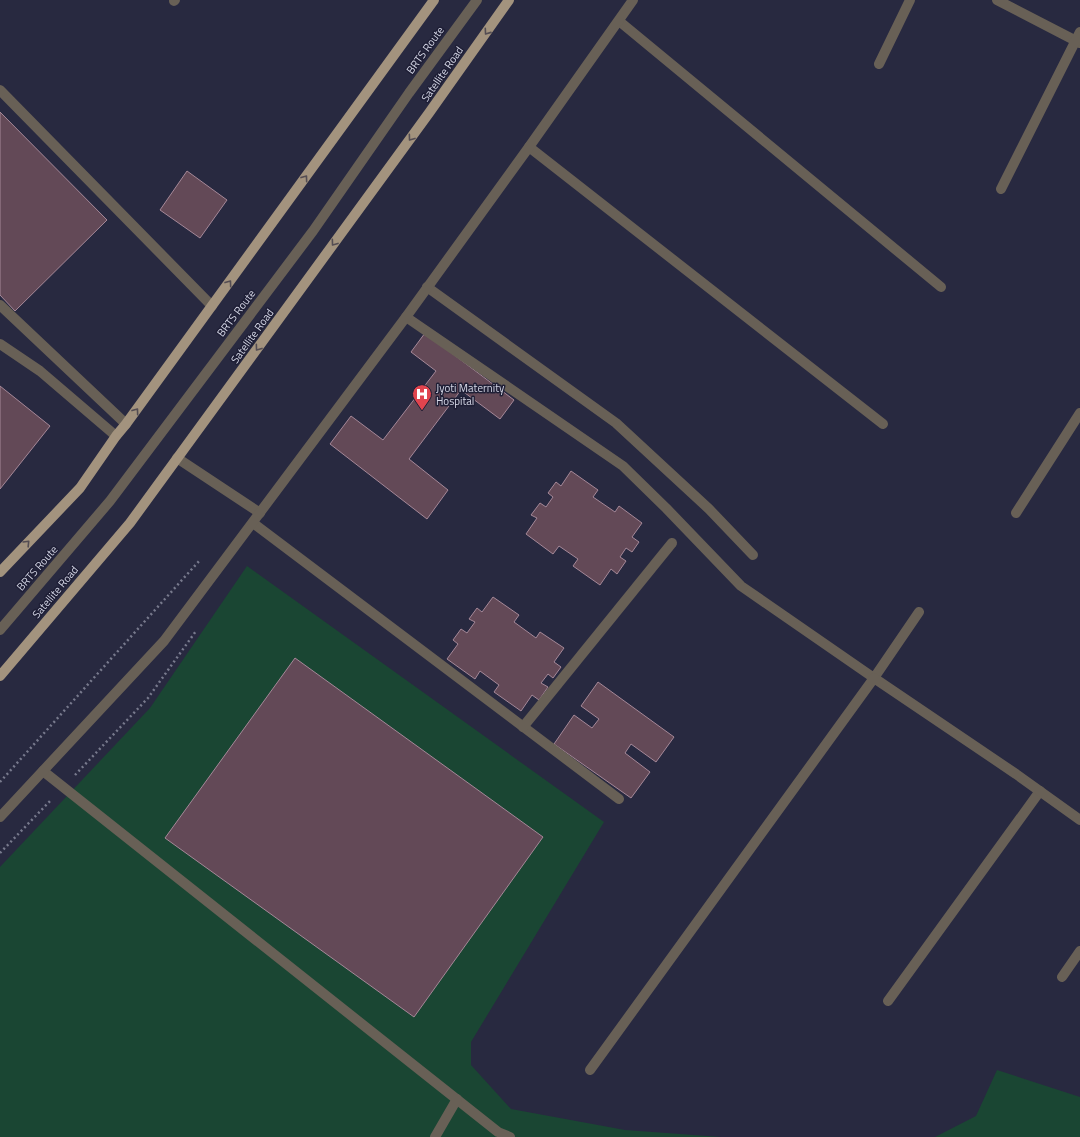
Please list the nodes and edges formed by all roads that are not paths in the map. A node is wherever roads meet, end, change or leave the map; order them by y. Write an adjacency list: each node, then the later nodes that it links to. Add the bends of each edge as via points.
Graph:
1 (434, 0): 16 (main road, one-way to 1)
2 (477, 0): 31 (street, BRTS Route, via 408,93 313,231 110,501)
3 (509, 0): 23 (main road, Satellite Road, one-way to 23)
4 (633, 0): 7 (street)
5 (910, 0): 9 (street)
6 (996, 0): 8 (street)
7 (619, 21): 11 (street); 14 (street)
8 (1078, 38): 12 (street)
9 (879, 64)
10 (0, 90): 16 (street)
11 (529, 147): 13 (street); 21 (street)
12 (1001, 189)
13 (427, 287): 17 (street); 28 (street, via 616,423 709,509)
14 (941, 288)
15 (0, 305): 20 (street)
16 (212, 306): 20 (main road, one-way to 16)
17 (406, 317): 24 (street); 33 (street, via 623,466 741,586)
18 (0, 344): 22 (street, via 40,371)
19 (1080, 412): 25 (street)
20 (126, 424): 22 (main road)
21 (883, 424)
22 (116, 436): 29 (main road, one-way to 22, via 80,488)
23 (177, 458): 24 (street); 32 (main road, Satellite Road, via 130,522)
24 (260, 512): 26 (street)
25 (1016, 513)
26 (252, 523): 34 (street); 35 (street, via 164,642)
27 (672, 543): 34 (street)
28 (753, 555)
29 (0, 572)
30 (919, 612): 33 (street)
31 (0, 630)
32 (0, 676)
33 (874, 678): 36 (street); 43 (street)
34 (523, 727): 37 (street)
35 (43, 771): 38 (street); 44 (street)
36 (1040, 792): 39 (street); 42 (street)
37 (619, 799)
38 (0, 817)
39 (1080, 820)
40 (1080, 951): 41 (street)
41 (1062, 977)
42 (888, 1001)
43 (590, 1070)
44 (457, 1099): 45 (street); 46 (street, via 498,1132)
45 (435, 1137)
46 (510, 1137)

